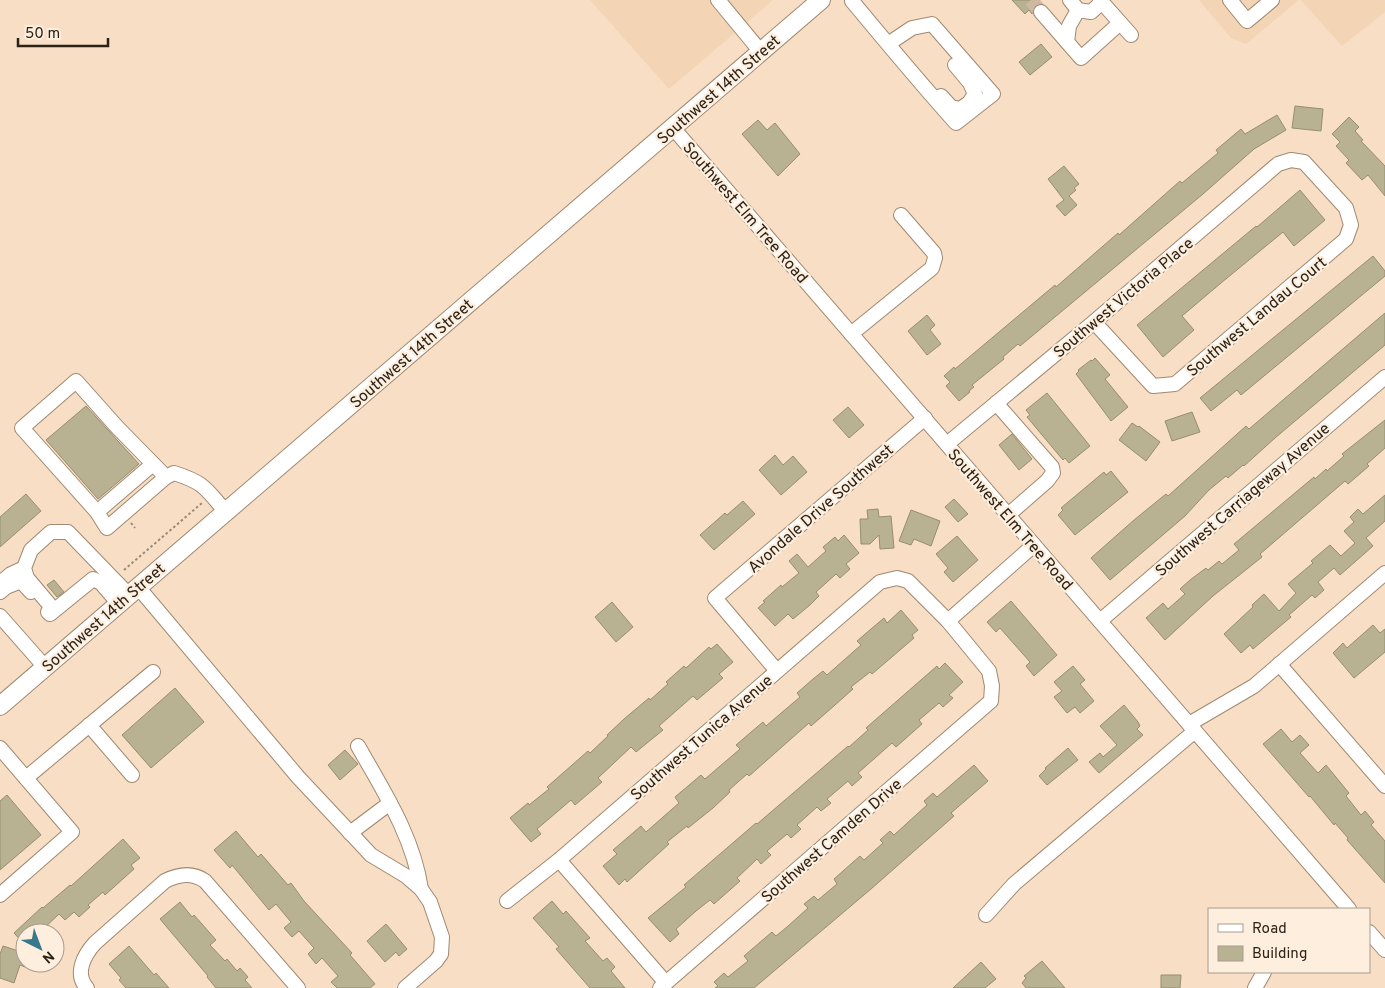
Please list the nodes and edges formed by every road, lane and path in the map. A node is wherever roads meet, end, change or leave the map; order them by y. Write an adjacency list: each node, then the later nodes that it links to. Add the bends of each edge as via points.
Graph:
1 (718, 0): 13 (street)
2 (821, 0): 13 (main road, Southwest 14th Street)
3 (852, 0): 12 (street)
4 (1230, 0): 5 (street, via 1247,21)
5 (1272, 0)
6 (1101, 1): 7 (street, via 1091,12); 9 (street)
7 (1074, 5): 11 (street)
8 (1041, 12): 11 (street)
9 (1120, 23): 10 (street); 11 (street, via 1081,58)
10 (1131, 35)
11 (1067, 42)
12 (888, 44): 12 (street, via 912,28 932,24 992,94 956,123)
13 (761, 52): 14 (main road, Southwest 14th Street)
14 (673, 128): 18 (street, Southwest Elm Tree Road); 27 (main road, Southwest 14th Street)
15 (1304, 162): 17 (street, Southwest Victoria Place, via 1291,160 1278,164); 17 (street, Southwest Landau Court, via 1346,208 1351,225 1346,239 1175,384 1154,386)
16 (901, 215): 18 (street, via 934,253 932,268)
17 (1094, 322): 20 (street, Southwest Victoria Place)
18 (851, 334): 21 (street, Southwest Elm Tree Road)
19 (1385, 377): 40 (street, Southwest Carriageway Avenue)
20 (996, 403): 22 (street, Southwest Victoria Place); 28 (street, via 1053,473)
21 (925, 418): 22 (street, Southwest Elm Tree Road); 43 (street, Avondale Drive Southwest, via 715,598)
22 (947, 444): 28 (street, Southwest Elm Tree Road)
23 (154, 464): 24 (street); 26 (street); 26 (street, via 76,381 22,428)
24 (166, 477): 26 (street, via 107,528); 27 (street, via 174,473 196,480)
25 (206, 499): 31 (path)
26 (97, 512)
27 (226, 512): 36 (main road, Southwest 14th Street)
28 (1008, 515): 30 (street, Southwest Elm Tree Road)
29 (78, 542): 33 (street, via 68,532 52,532 31,550); 36 (street); 37 (street, via 51,541 38,552 32,566 32,573)
30 (1034, 546): 39 (street); 40 (street, Southwest Elm Tree Road)
31 (122, 571)
32 (1385, 573): 41 (street)
33 (23, 575): 34 (street, via 10,574); 35 (street); 37 (street)
34 (0, 583)
35 (0, 592)
36 (129, 596): 37 (street, via 93,579); 42 (main road, Southwest 14th Street); 54 (street)
37 (57, 608)
38 (1, 621): 42 (street)
39 (948, 621): 43 (street, Southwest Tunica Avenue, via 908,581 897,578 880,582); 64 (street, Southwest Camden Drive, via 989,670 991,700)
40 (1100, 621): 47 (street, Southwest Elm Tree Road)
41 (1279, 664): 47 (street, via 1254,686); 52 (street)
42 (45, 667): 45 (main road, Southwest 14th Street)
43 (777, 671): 55 (street, Southwest Tunica Avenue)
44 (153, 672): 46 (street)
45 (0, 706)
46 (89, 725): 50 (street); 51 (street)
47 (1192, 727): 59 (street, Southwest Elm Tree Road); 60 (street, via 1014,884)
48 (358, 746): 53 (street)
49 (0, 748): 51 (street)
50 (132, 775)
51 (26, 778): 57 (street, via 72,832)
52 (1385, 786)
53 (390, 803): 54 (street); 56 (street, via 405,833)
54 (350, 833): 56 (street, via 371,855)
55 (559, 860): 58 (street, Southwest Tunica Avenue); 64 (street)
56 (421, 889): 67 (street, via 430,902 442,938 442,949 436,961)
57 (0, 895)
58 (508, 901)
59 (1345, 908)
60 (986, 915)
61 (1370, 933): 62 (street)
62 (1385, 950)
63 (1263, 973): 68 (street)
64 (663, 985)
65 (87, 988): 66 (street, via 81,973 87,951 165,881 180,875 205,881)
66 (298, 988)
67 (405, 988)
68 (1255, 988)

